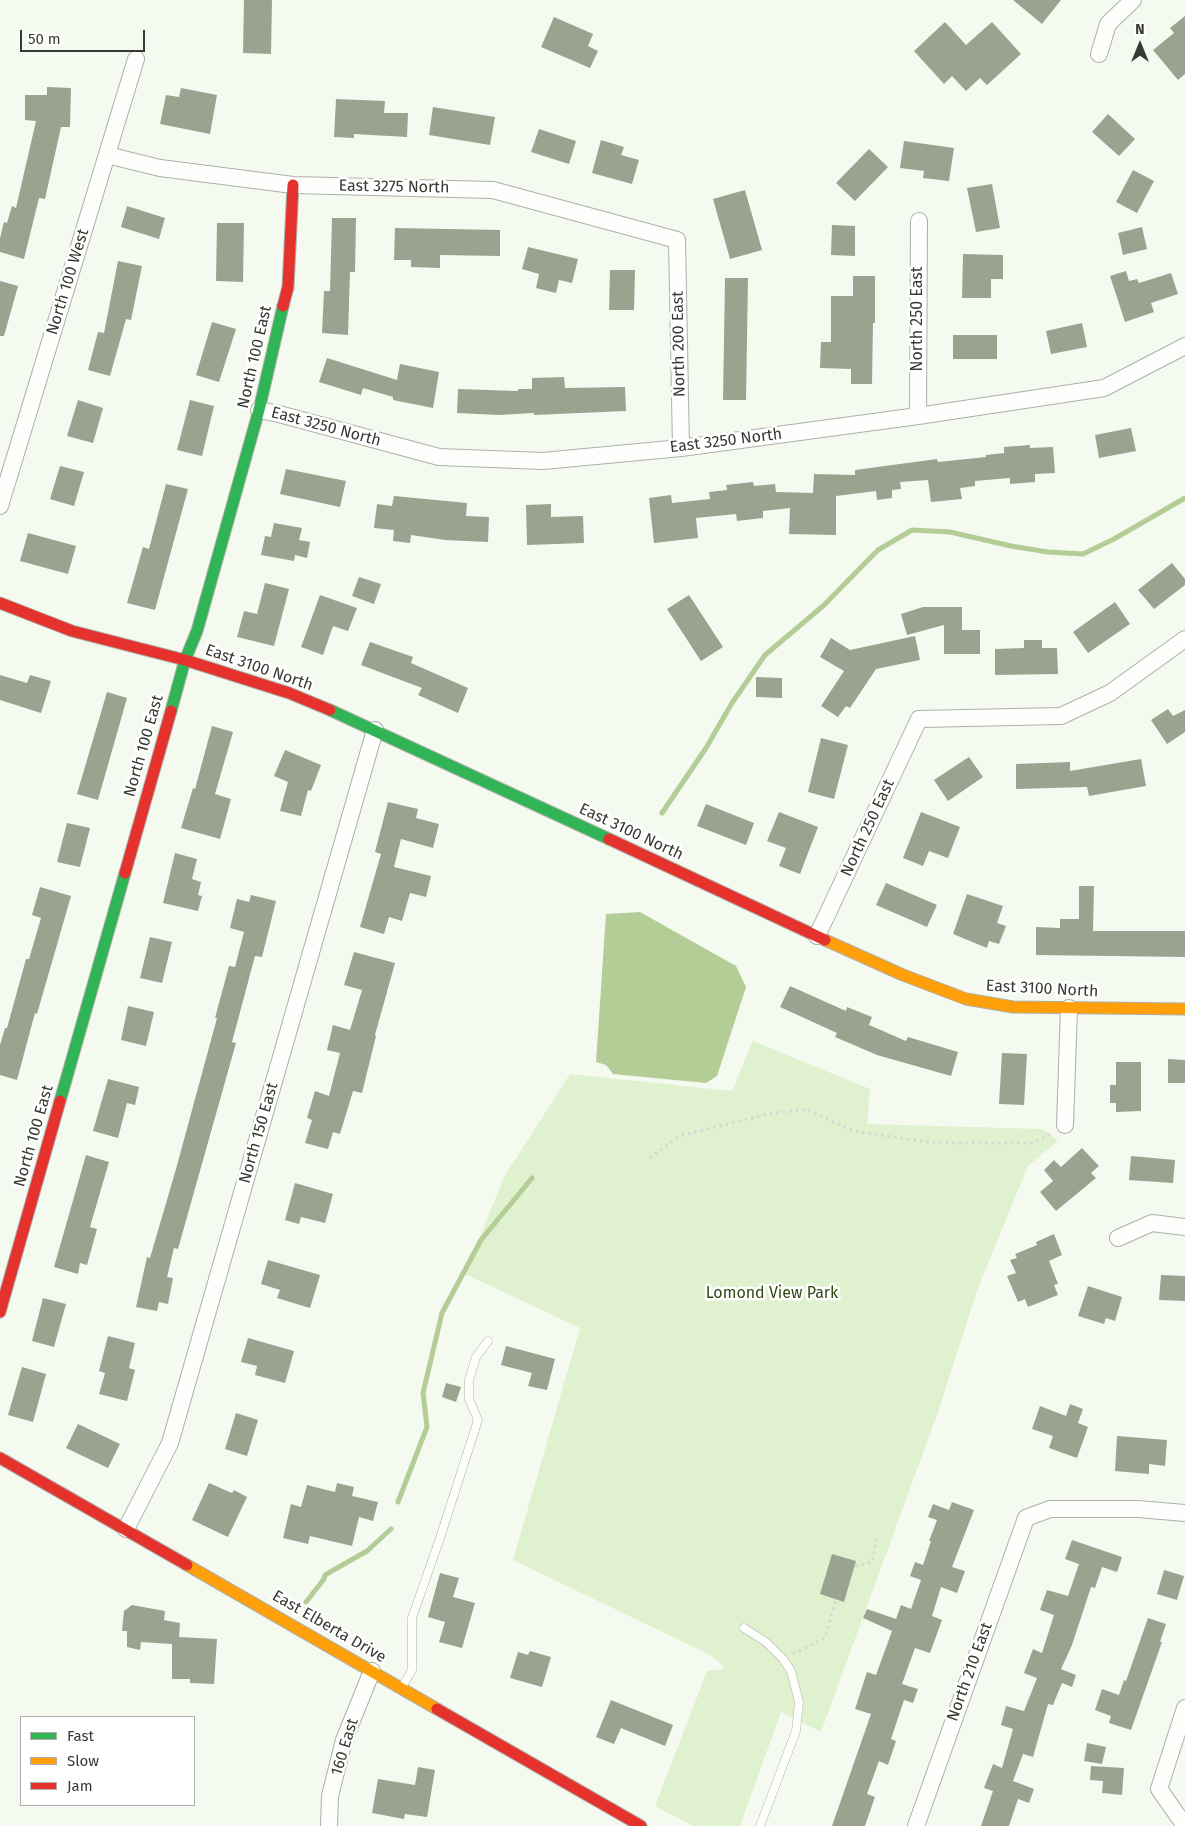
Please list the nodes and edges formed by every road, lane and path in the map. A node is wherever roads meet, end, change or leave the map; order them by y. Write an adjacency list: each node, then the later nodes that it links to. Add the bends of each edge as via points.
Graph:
1 (1133, 0): 2 (street, via 1108,24)
2 (1099, 54)
3 (136, 59): 4 (street, North 100 West)
4 (107, 155): 5 (street, East 3275 North, via 160,168); 12 (street, North 100 West)
5 (293, 185): 7 (street, East 3275 North, via 493,190); 9 (street, North 100 East, via 288,287)
6 (919, 221): 10 (street, North 250 East)
7 (677, 240): 11 (street, North 200 East)
8 (1185, 346): 10 (street, East 3250 North, via 1104,388)
9 (259, 410): 11 (street, East 3250 North, via 439,457 543,461); 15 (street, North 100 East, via 195,637)
10 (918, 416): 11 (street, East 3250 North)
11 (681, 448)
12 (0, 506)
13 (0, 603): 15 (street, East 3100 North, via 72,631)
14 (1185, 639): 17 (street, North 250 East, via 1110,693 1061,716 919,719)
15 (185, 660): 16 (street, East 3100 North, via 289,693); 24 (street, North 100 East)
16 (375, 730): 17 (street, East 3100 North); 28 (street, North 150 East, via 170,1443)
17 (817, 936): 18 (street, East 3100 North, via 966,999 1013,1007)
18 (1069, 1008): 19 (street, East 3100 North); 20 (street)
19 (1185, 1009)
20 (1065, 1125): 21 (path, via 1033,1143 934,1143 853,1131 806,1109 768,1114 679,1136)
21 (650, 1158)
22 (1185, 1227): 23 (street, via 1152,1223)
23 (1118, 1238)
24 (0, 1312)
25 (488, 1341): 35 (lane, via 476,1357 469,1380 469,1399 478,1420 412,1618 412,1670)
26 (0, 1458): 28 (street, East Elberta Drive)
27 (1185, 1513): 40 (street, North 210 East, via 1050,1508 1026,1518)
28 (126, 1529): 34 (street, East Elberta Drive)
29 (878, 1537): 30 (path, via 872,1562)
30 (855, 1566)
31 (836, 1599): 33 (path, via 825,1638)
32 (744, 1628): 33 (lane, via 766,1642)
33 (783, 1659): 39 (lane, via 799,1702 796,1731)
34 (372, 1671): 35 (street, East Elberta Drive); 37 (street, 160 East, via 344,1740 330,1796)
35 (402, 1688): 38 (street, East Elberta Drive)
36 (1185, 1708): 41 (street, via 1160,1789)
37 (329, 1826)
38 (641, 1826)
39 (760, 1826)
40 (916, 1826)
41 (1185, 1826)

